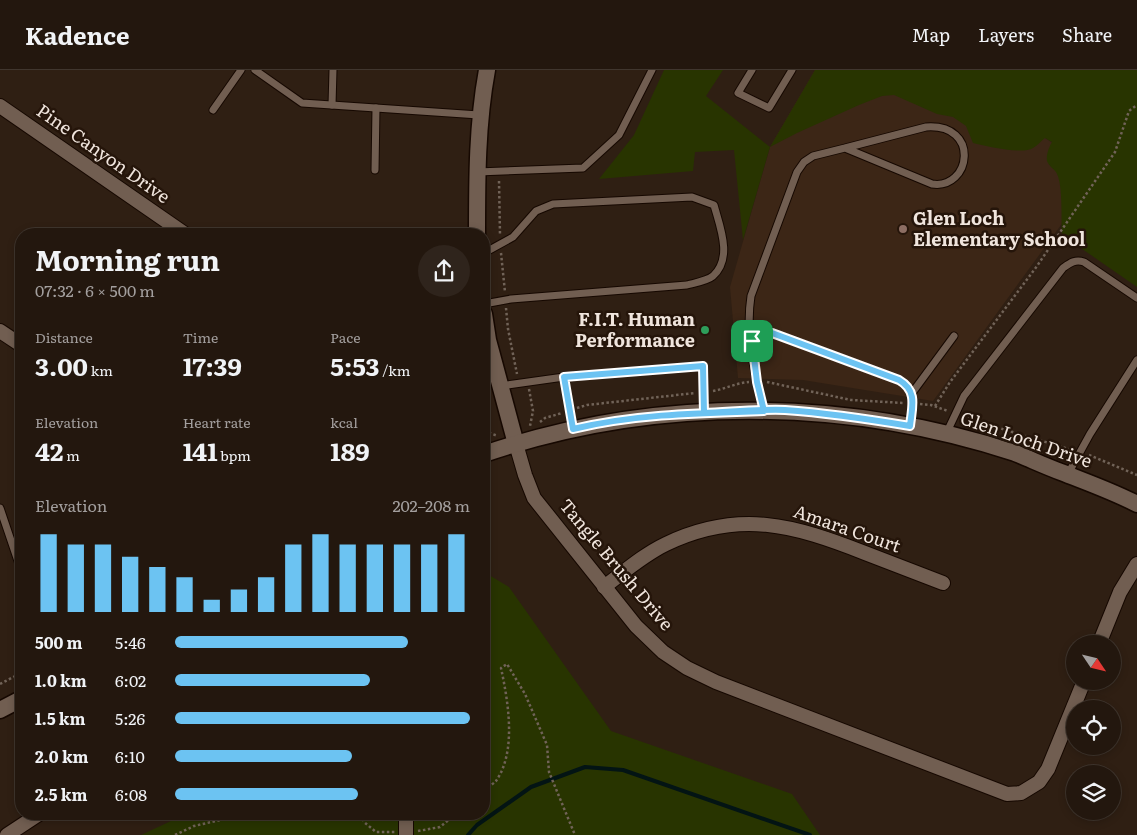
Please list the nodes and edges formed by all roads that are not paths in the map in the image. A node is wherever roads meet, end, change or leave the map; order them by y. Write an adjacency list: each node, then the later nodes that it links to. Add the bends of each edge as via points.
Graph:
1 (241, 70): 11 (lane)
2 (255, 70): 8 (lane, via 302,103)
3 (333, 70): 8 (lane)
4 (486, 70): 12 (street)
5 (652, 70): 15 (lane, via 619,135 583,168)
6 (752, 70): 7 (lane, via 738,93 770,108)
7 (792, 70)
8 (332, 105): 10 (lane)
9 (0, 106): 16 (street, Pine Canyon Drive)
10 (376, 108): 12 (lane); 14 (lane)
11 (213, 110)
12 (479, 115): 15 (street)
13 (845, 148): 13 (lane, via 941,186 952,181 961,171 964,158 957,134 938,126); 24 (lane, via 813,156 796,172 751,296)
14 (374, 170)
15 (477, 172): 17 (street)
16 (176, 228)
17 (477, 228)
18 (490, 250): 20 (lane, via 513,237 536,211 553,204 692,197 714,205 723,236 724,258 713,276 687,286)
19 (1137, 298): 34 (lane, via 1084,262 1071,262 1063,268 964,396)
20 (490, 303)
21 (0, 330): 23 (street)
22 (954, 336): 29 (lane)
23 (15, 341)
24 (752, 341): 29 (lane, via 765,332 782,336 899,380 908,385); 30 (lane)
25 (490, 348): 28 (street, Tangle Brush Drive)
26 (1137, 360): 37 (lane)
27 (564, 377): 28 (lane); 31 (lane, via 703,366); 33 (lane)
28 (500, 386): 35 (street, Tangle Brush Drive)
29 (912, 393): 32 (lane)
30 (764, 411): 31 (street, Glen Loch Drive); 32 (street, Glen Loch Drive, via 784,410)
31 (704, 413): 33 (street, Glen Loch Drive, via 616,420)
32 (910, 426): 34 (street, Glen Loch Drive)
33 (573, 429): 35 (street, Glen Loch Drive)
34 (946, 434): 37 (street, Glen Loch Drive)
35 (515, 439): 36 (street, Glen Loch Drive); 43 (street, Tangle Brush Drive, via 534,498)
36 (490, 451)
37 (1068, 474): 38 (street, Glen Loch Drive)
38 (1137, 504)
39 (0, 508): 40 (lane)
40 (15, 552)
41 (1137, 564): 44 (street, via 1120,592)
42 (943, 583): 43 (street, Amara Court, via 829,539 776,525 750,523 692,533 665,544)
43 (604, 587): 45 (street, Tangle Brush Drive, via 636,626 663,652 687,668 1007,794 1021,793 1039,782 1048,769)
44 (1103, 635)
45 (1080, 690)
46 (15, 702): 47 (street)
47 (0, 710)
48 (30, 820): 50 (street)
49 (406, 820): 51 (street)
50 (7, 835)
51 (406, 835)

